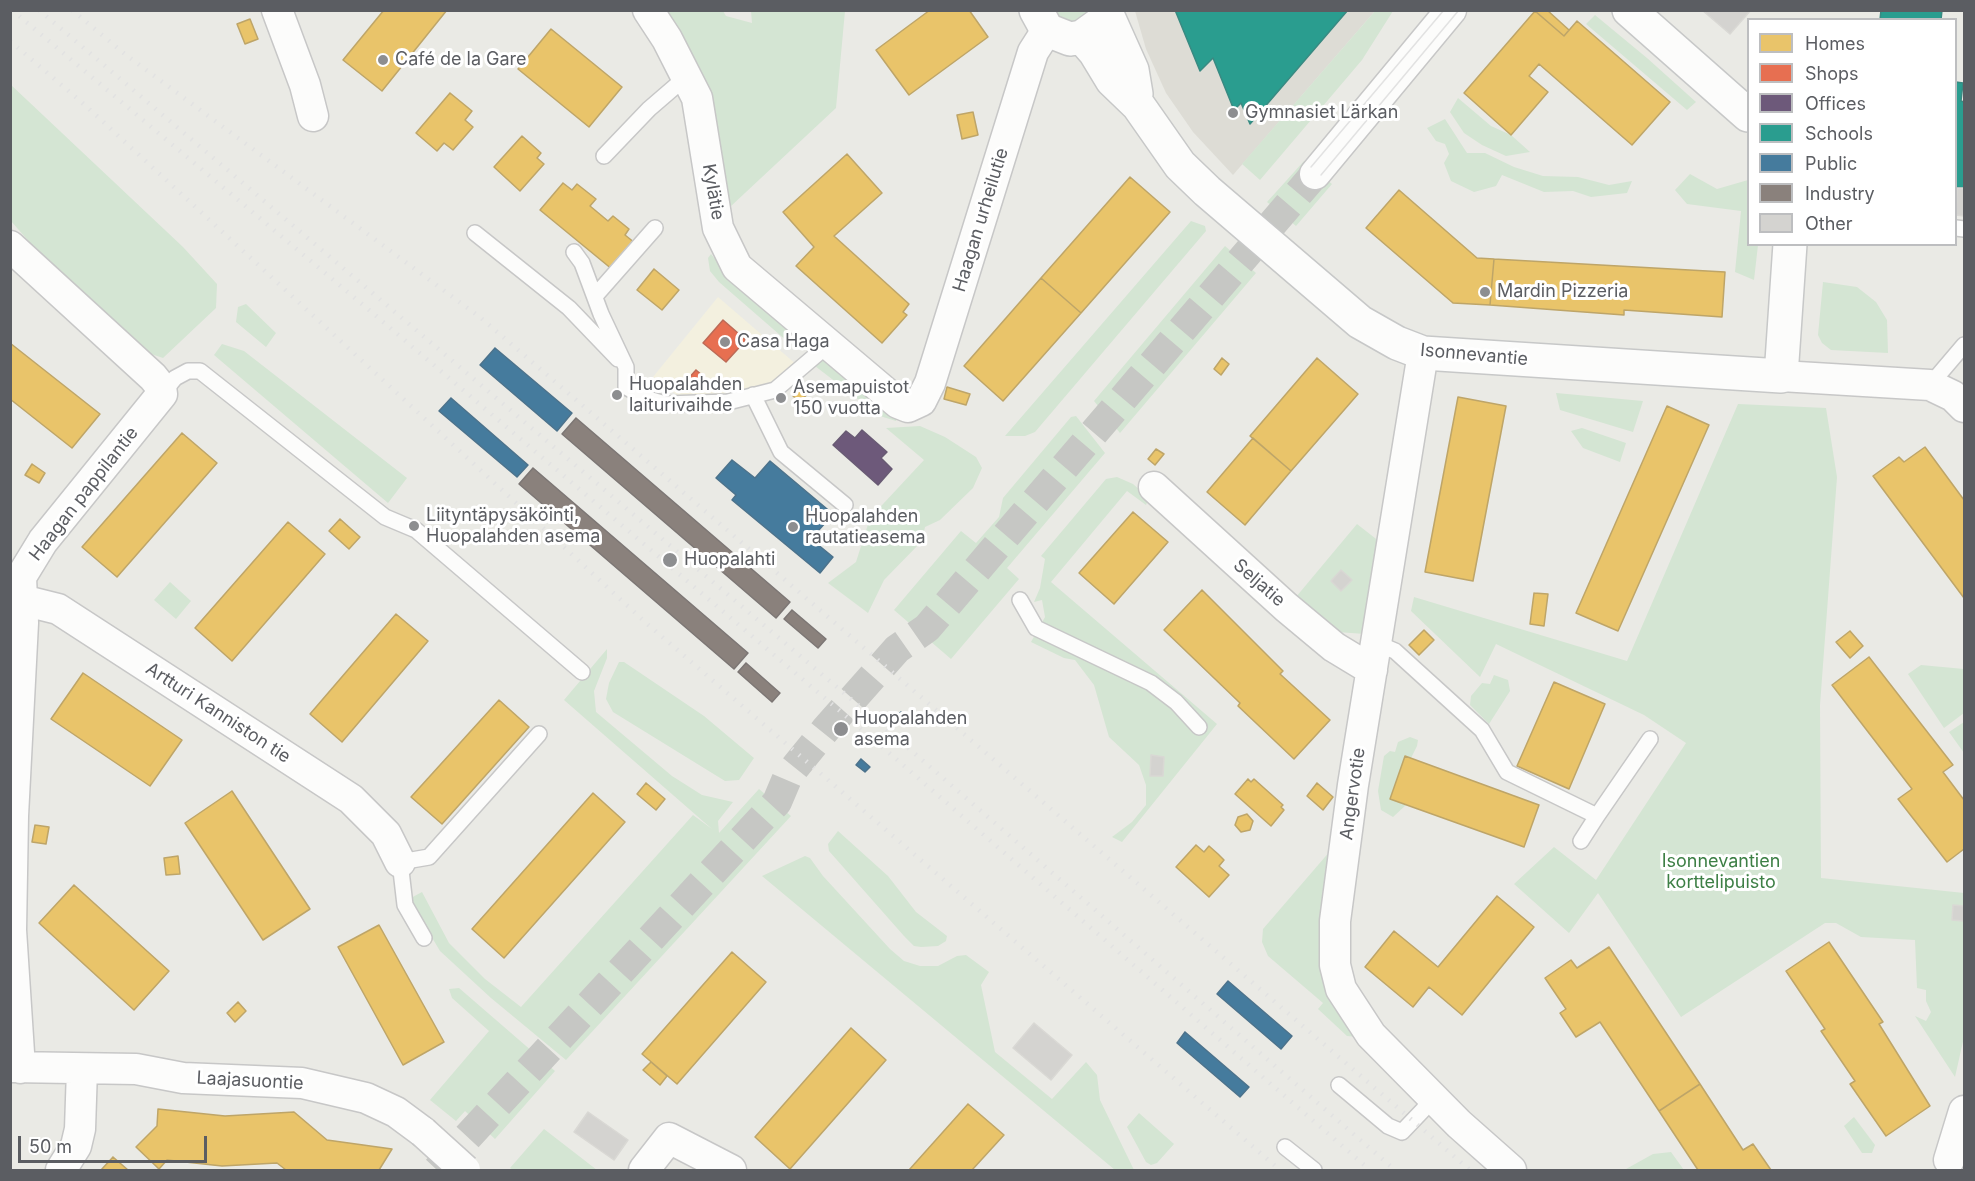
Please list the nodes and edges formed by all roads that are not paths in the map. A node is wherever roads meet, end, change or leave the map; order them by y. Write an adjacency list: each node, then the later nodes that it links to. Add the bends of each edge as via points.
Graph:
1 (277, 10): 11 (street)
2 (648, 10): 8 (street, Kylätie)
3 (1451, 10): 13 (street)
4 (1629, 10): 10 (street)
5 (1106, 11): 7 (street, via 1101,23); 9 (street, Isonnevantie, via 1132,70)
6 (1041, 20): 7 (street, via 1070,39); 28 (street, Haagan urheilutie, via 930,383 926,394)
7 (1083, 37): 9 (street, Isonnevantie, via 1112,80)
8 (689, 81): 12 (lane, via 678,84 649,109); 20 (street, Kylätie, via 697,98 718,228 737,267)
9 (1138, 105): 22 (street, Isonnevantie, via 1180,165 1233,214 1360,322)
10 (1747, 113)
11 (313, 116)
12 (604, 156)
13 (1315, 174)
14 (655, 228): 19 (lane)
15 (475, 233): 23 (lane, via 569,308)
16 (10, 246): 26 (street, via 153,377)
17 (1790, 246): 24 (street)
18 (574, 252): 19 (lane)
19 (596, 295): 23 (lane)
20 (829, 344): 27 (lane, via 775,390); 28 (street, Kylätie, via 898,403)
21 (1965, 345): 25 (lane)
22 (1423, 353): 24 (street, Isonnevantie); 34 (street, Angervotie)
23 (626, 367): 27 (lane, via 626,387 665,404 728,402)
24 (1781, 376): 25 (street, Isonnevantie)
25 (1919, 384): 29 (street, via 1953,396)
26 (162, 394): 32 (street, Haagan pappilantie, via 42,542 21,577); 35 (lane, Haagan pappilantie, via 175,378 188,371 200,371 385,517 416,530)
27 (753, 395): 31 (lane, via 781,452)
28 (911, 406)
29 (1965, 407)
30 (1154, 487): 34 (street, Seljatie, via 1334,647)
31 (845, 505)
32 (15, 598): 40 (street, Haagan pappilantie, via 23,622); 42 (street, Artturi Kanniston tie, via 58,609 351,799 386,834)
33 (1020, 600): 36 (lane, via 1036,628 1151,683 1176,702)
34 (1374, 656): 39 (lane, via 1395,651 1482,730 1507,772); 47 (street, Angervotie, via 1335,921 1335,965 1341,989 1371,1035)
35 (582, 672)
36 (1198, 727)
37 (539, 734): 42 (lane, via 429,857)
38 (1650, 739): 39 (lane)
39 (1597, 816): 41 (lane)
40 (12, 818): 44 (street, Haagan pappilantie)
41 (1581, 841)
42 (400, 862): 43 (lane, via 405,905)
43 (424, 938)
44 (15, 1067): 45 (street, Laajasuontie)
45 (82, 1069): 51 (street, via 80,1129 76,1146); 52 (street, Laajasuontie, bridge, via 136,1069 183,1078 302,1083 342,1090 396,1112)
46 (1339, 1085): 47 (lane, via 1388,1126 1402,1132)
47 (1432, 1096): 56 (street, Angervotie)
48 (1965, 1111): 50 (street)
49 (1286, 1147): 55 (lane)
50 (1949, 1160)
51 (61, 1170)
52 (465, 1170)
53 (644, 1170): 54 (street, via 669,1138)
54 (731, 1170)
55 (1314, 1170)
56 (1511, 1170)

